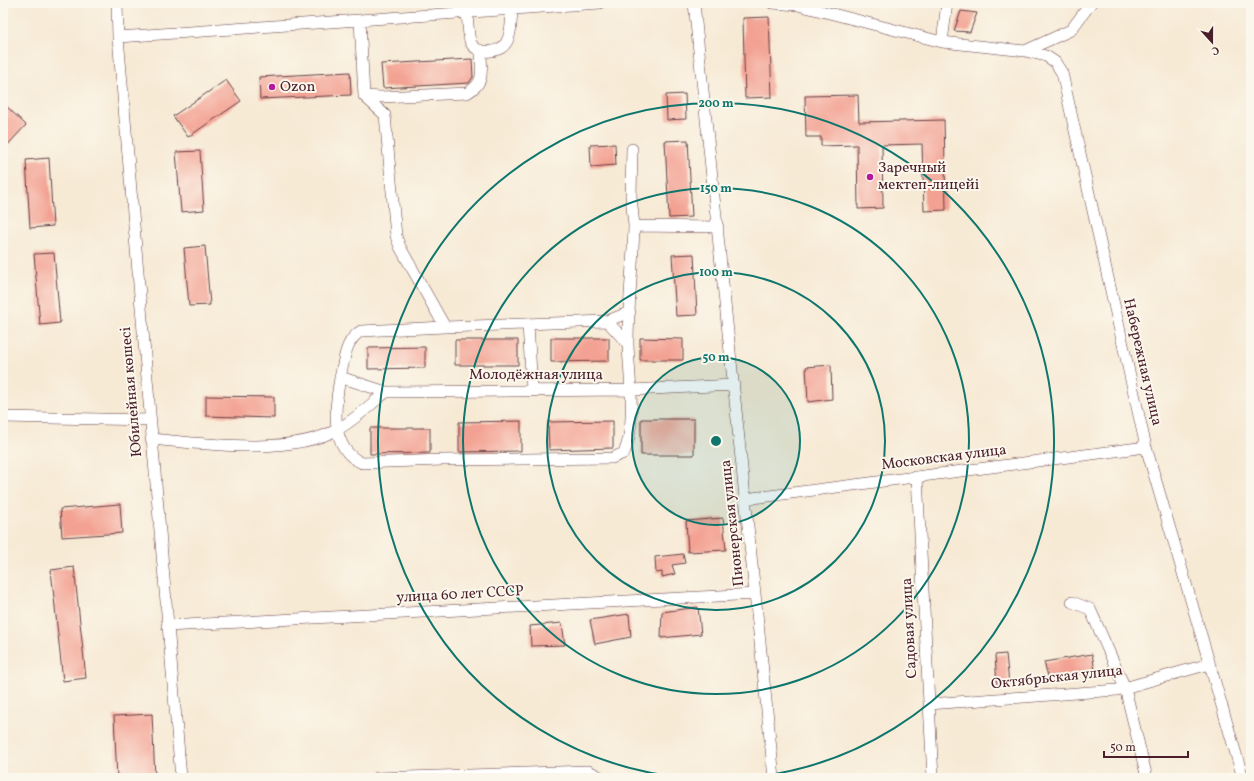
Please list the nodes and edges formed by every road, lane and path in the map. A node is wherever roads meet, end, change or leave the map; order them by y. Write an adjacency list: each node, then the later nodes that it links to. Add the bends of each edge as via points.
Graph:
1 (117, 3): 11 (street, Юбилейная көшесі)
2 (600, 3): 8 (street)
3 (694, 3): 18 (street, Пионерская улица)
4 (772, 3): 7 (street, Набережная улица)
5 (946, 3): 12 (street)
6 (1091, 3): 13 (street, via 1071,30)
7 (798, 4): 12 (street, Набережная улица)
8 (512, 9): 9 (street); 14 (street, via 505,45 496,51)
9 (467, 13): 10 (street); 14 (street, via 470,41)
10 (360, 20): 11 (street); 15 (street)
11 (118, 37): 30 (street, Юбилейная көшесі)
12 (942, 42): 13 (street, Набережная улица)
13 (1025, 51): 33 (street, Набережная улица, via 1046,56 1055,62 1062,73)
14 (481, 52): 15 (street, via 481,81 476,88 467,93)
15 (364, 96): 22 (street, via 385,115 396,236)
16 (632, 150): 17 (street, via 631,196)
17 (634, 226): 18 (street); 19 (street)
18 (718, 227): 25 (street, Пионерская улица)
19 (630, 312): 20 (street); 23 (street)
20 (607, 321): 21 (street); 23 (street)
21 (528, 324): 22 (street); 26 (street)
22 (444, 327): 24 (street, via 361,330 347,346)
23 (628, 344): 27 (street)
24 (340, 377): 28 (street, Молодёжная улица); 31 (street, via 335,416)
25 (734, 385): 27 (street, Молодёжная улица); 35 (street, Пионерская улица)
26 (532, 390): 27 (street, Молодёжная улица); 28 (street, Молодёжная улица)
27 (631, 390): 31 (street, via 629,442 624,453 612,458 362,463 352,459 345,450)
28 (386, 392): 31 (street)
29 (3, 417): 30 (street)
30 (149, 420): 32 (street, Юбилейная көшесі)
31 (338, 430): 32 (street, via 292,445 215,445)
32 (151, 439): 38 (street, Юбилейная көшесі)
33 (1146, 447): 34 (street, Московская улица); 39 (street, Набережная улица)
34 (917, 477): 35 (street, Московская улица); 41 (street, Садовая улица)
35 (745, 499): 36 (street, Пионерская улица)
36 (755, 594): 38 (street, улица 60 лет СССР); 45 (street, Пионерская улица)
37 (1072, 602): 40 (street, via 1090,609)
38 (167, 626): 42 (street, Юбилейная көшесі)
39 (1209, 664): 40 (street, Октябрьская улица); 48 (street, Набережная улица)
40 (1125, 688): 41 (street, Октябрьская улица); 47 (street)
41 (929, 704): 46 (street, Садовая улица)
42 (180, 778)
43 (376, 778): 44 (street, via 589,771)
44 (602, 778)
45 (774, 778)
46 (933, 778)
47 (1147, 778)
48 (1243, 778)

